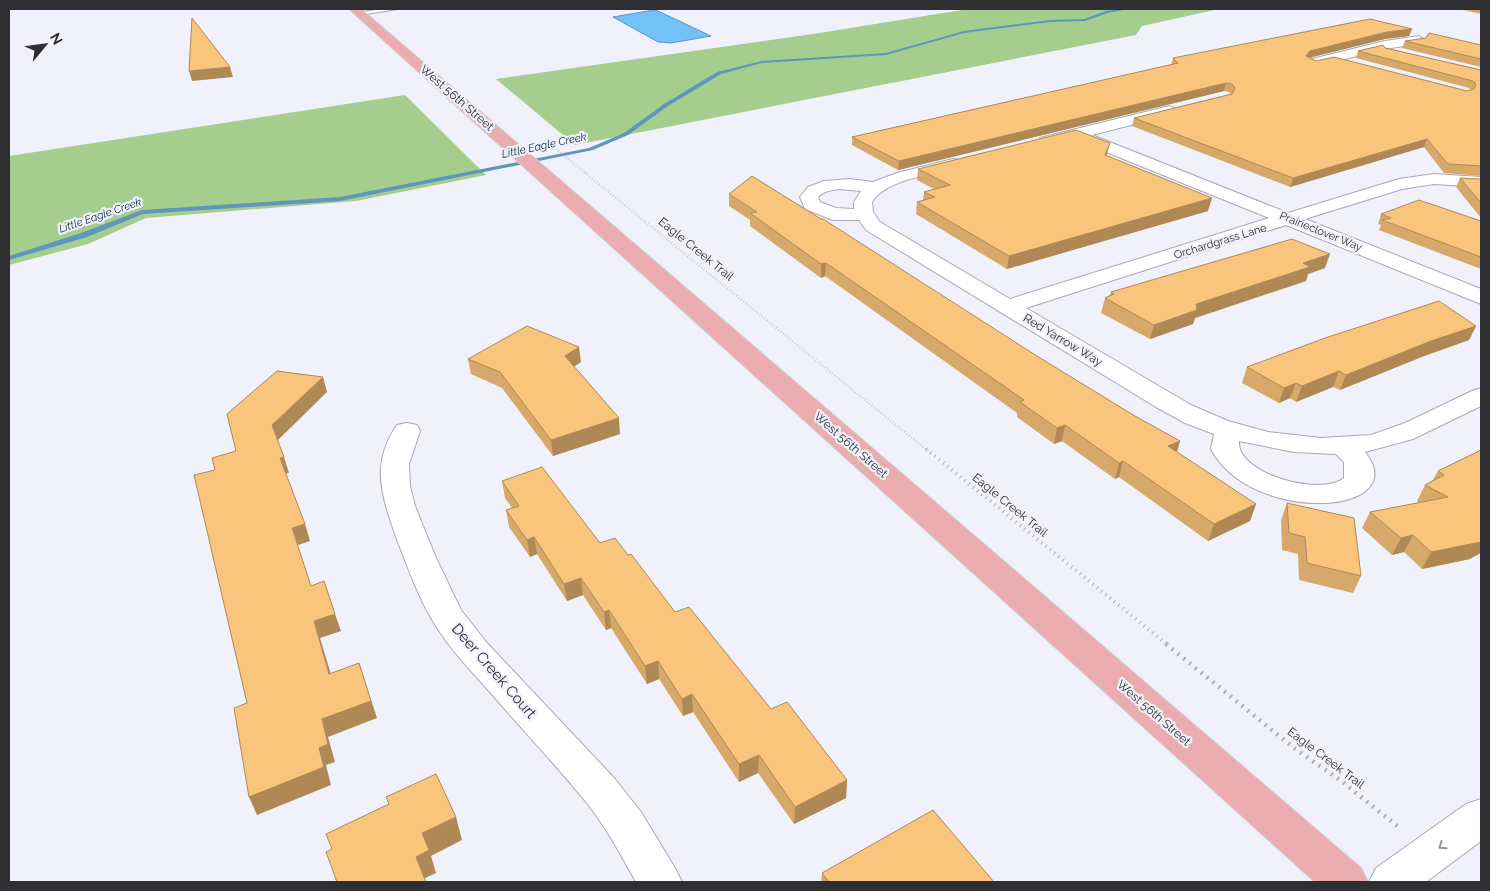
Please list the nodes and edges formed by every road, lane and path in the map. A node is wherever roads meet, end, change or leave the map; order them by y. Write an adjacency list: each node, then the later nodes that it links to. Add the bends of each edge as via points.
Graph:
1 (395, 9): 2 (lane)
2 (357, 11): 27 (main road, West 56th Street)
3 (1419, 40): 4 (street)
4 (1380, 48): 5 (street); 6 (street)
5 (1407, 55)
6 (1332, 58): 7 (street); 8 (street)
7 (1312, 63)
8 (1360, 66)
9 (1187, 106): 10 (street)
10 (1076, 134): 12 (street); 17 (street, Prairieclover Way)
11 (544, 138): 25 (path, Eagle Creek Trail, via 1294,748 1340,780)
12 (1030, 145)
13 (965, 161): 15 (street, via 896,178)
14 (1475, 174): 17 (street, Orchardgrass Lane, via 1435,171)
15 (876, 188): 16 (street, via 863,202); 16 (street, via 832,185 816,190 809,197 812,205 825,211 838,215)
16 (866, 215): 19 (street, Red Yarrow Way, via 873,226 900,244)
17 (1289, 219): 18 (street, Prairieclover Way); 19 (street, Orchardgrass Lane)
18 (1481, 297)
19 (1007, 307): 21 (street, Red Yarrow Way, via 1165,402 1198,419)
20 (1481, 396): 23 (street, Red Yarrow Way, via 1394,437)
21 (1229, 429): 23 (street, Red Yarrow Way, via 1272,441 1307,446); 23 (street, via 1224,449 1240,468 1280,488 1312,495 1344,491 1360,477 1356,458)
22 (407, 431): 26 (street, Deer Creek Court, via 395,464 395,486 420,558 447,616 475,652 601,791)
23 (1343, 446)
24 (1481, 817): 25 (street, one-way to 25)
25 (1431, 853): 28 (street)
26 (660, 882)
27 (1346, 882)
28 (1391, 882)

